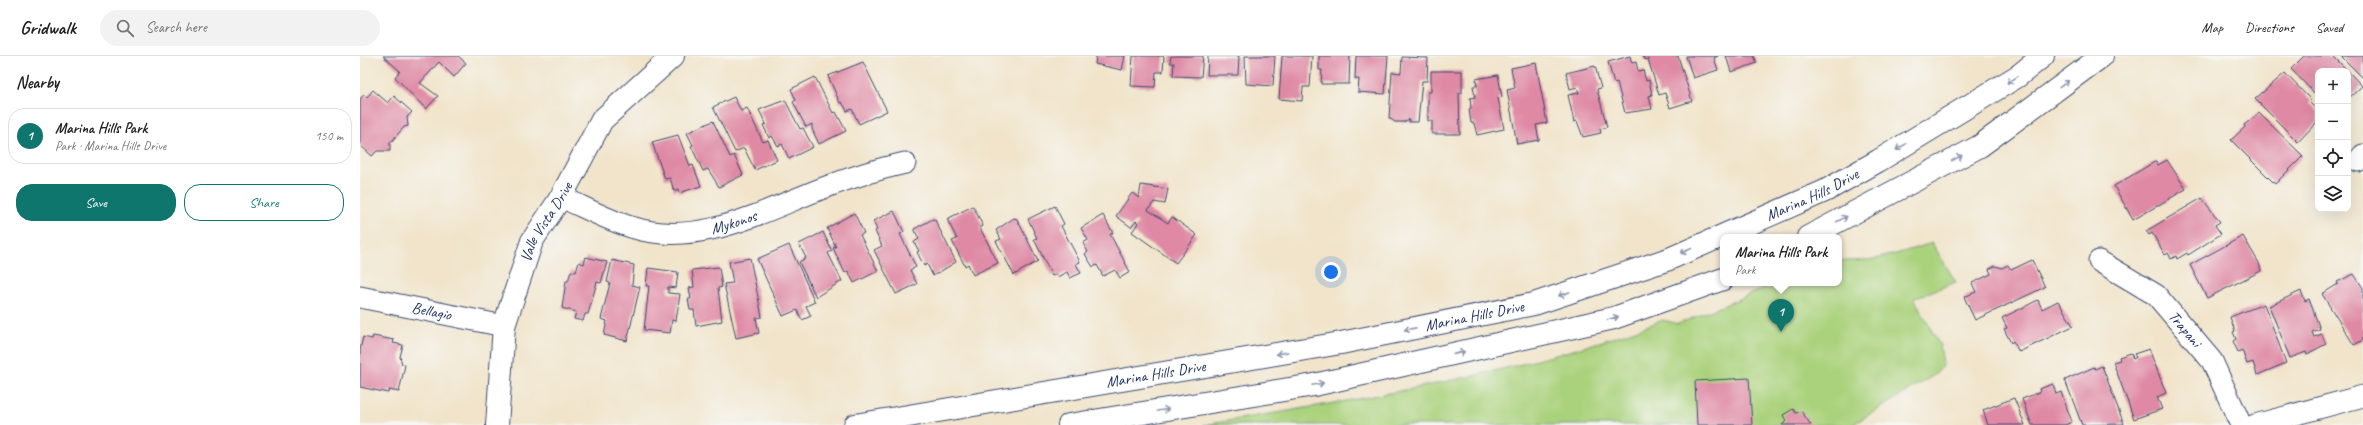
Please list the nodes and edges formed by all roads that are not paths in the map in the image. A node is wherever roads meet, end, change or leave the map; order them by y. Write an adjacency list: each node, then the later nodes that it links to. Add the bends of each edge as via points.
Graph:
1 (674, 56): 5 (street, Valle Vista Drive, via 602,120)
2 (2042, 56): 6 (street, Marina Hills Drive, one-way to 6, via 2011,80 1878,161 1824,191)
3 (2102, 56): 7 (street, one-way to 3, via 1980,146)
4 (905, 163): 5 (street, Mykonos, via 869,171 749,219 718,228 689,232 631,228)
5 (561, 197): 12 (street, Valle Vista Drive, via 532,240)
6 (1726, 234)
7 (1814, 234)
8 (1720, 237): 15 (street, Marina Hills Drive, one-way to 15, via 1669,259 1534,304 1341,343)
9 (2098, 261): 17 (street, Trapani, via 2156,295 2212,362)
10 (1720, 280): 16 (street, Marina Hills Drive, one-way to 10, via 1322,383 1614,318)
11 (360, 296): 12 (street, Bellagio)
12 (504, 326): 14 (street, Valle Vista Drive)
13 (2363, 396): 18 (street)
14 (497, 425)
15 (855, 425)
16 (1069, 425)
17 (2241, 425)
18 (2255, 425)

